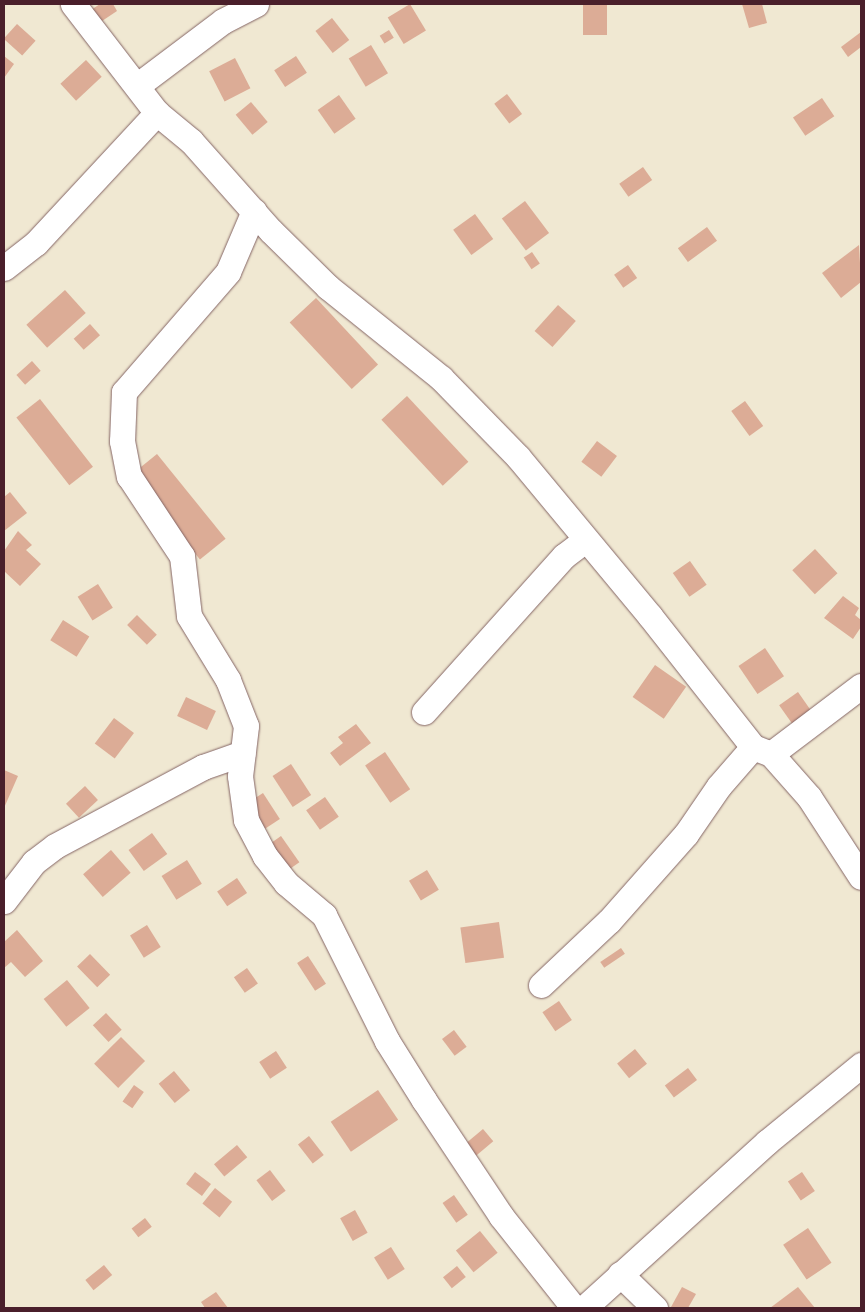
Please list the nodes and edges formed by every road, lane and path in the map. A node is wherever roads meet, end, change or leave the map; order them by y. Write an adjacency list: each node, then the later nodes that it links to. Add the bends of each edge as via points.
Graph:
1 (73, 4): 3 (street)
2 (256, 4): 3 (street, via 223,21)
3 (138, 85): 4 (street)
4 (157, 113): 5 (street, via 190,141); 6 (street, via 36,243)
5 (254, 212): 7 (street, via 328,287 441,378 518,457); 11 (street, via 228,272 124,392 122,441 129,476 182,556 189,616 228,680 246,726)
6 (4, 268)
7 (585, 540): 9 (street, via 564,556); 10 (street)
8 (861, 686): 10 (street)
9 (424, 712)
10 (762, 751): 12 (street, via 809,797); 14 (street, via 718,786 686,834 610,921)
11 (243, 753): 13 (street, via 203,768 55,846 34,862); 17 (street, via 240,776 246,820 265,856 286,883 324,915 388,1041 424,1100 501,1216)
12 (861, 877)
13 (4, 901)
14 (540, 985)
15 (861, 1064): 16 (street, via 767,1142)
16 (620, 1274): 18 (street); 19 (street)
17 (574, 1308)
18 (584, 1308)
19 (655, 1308)

